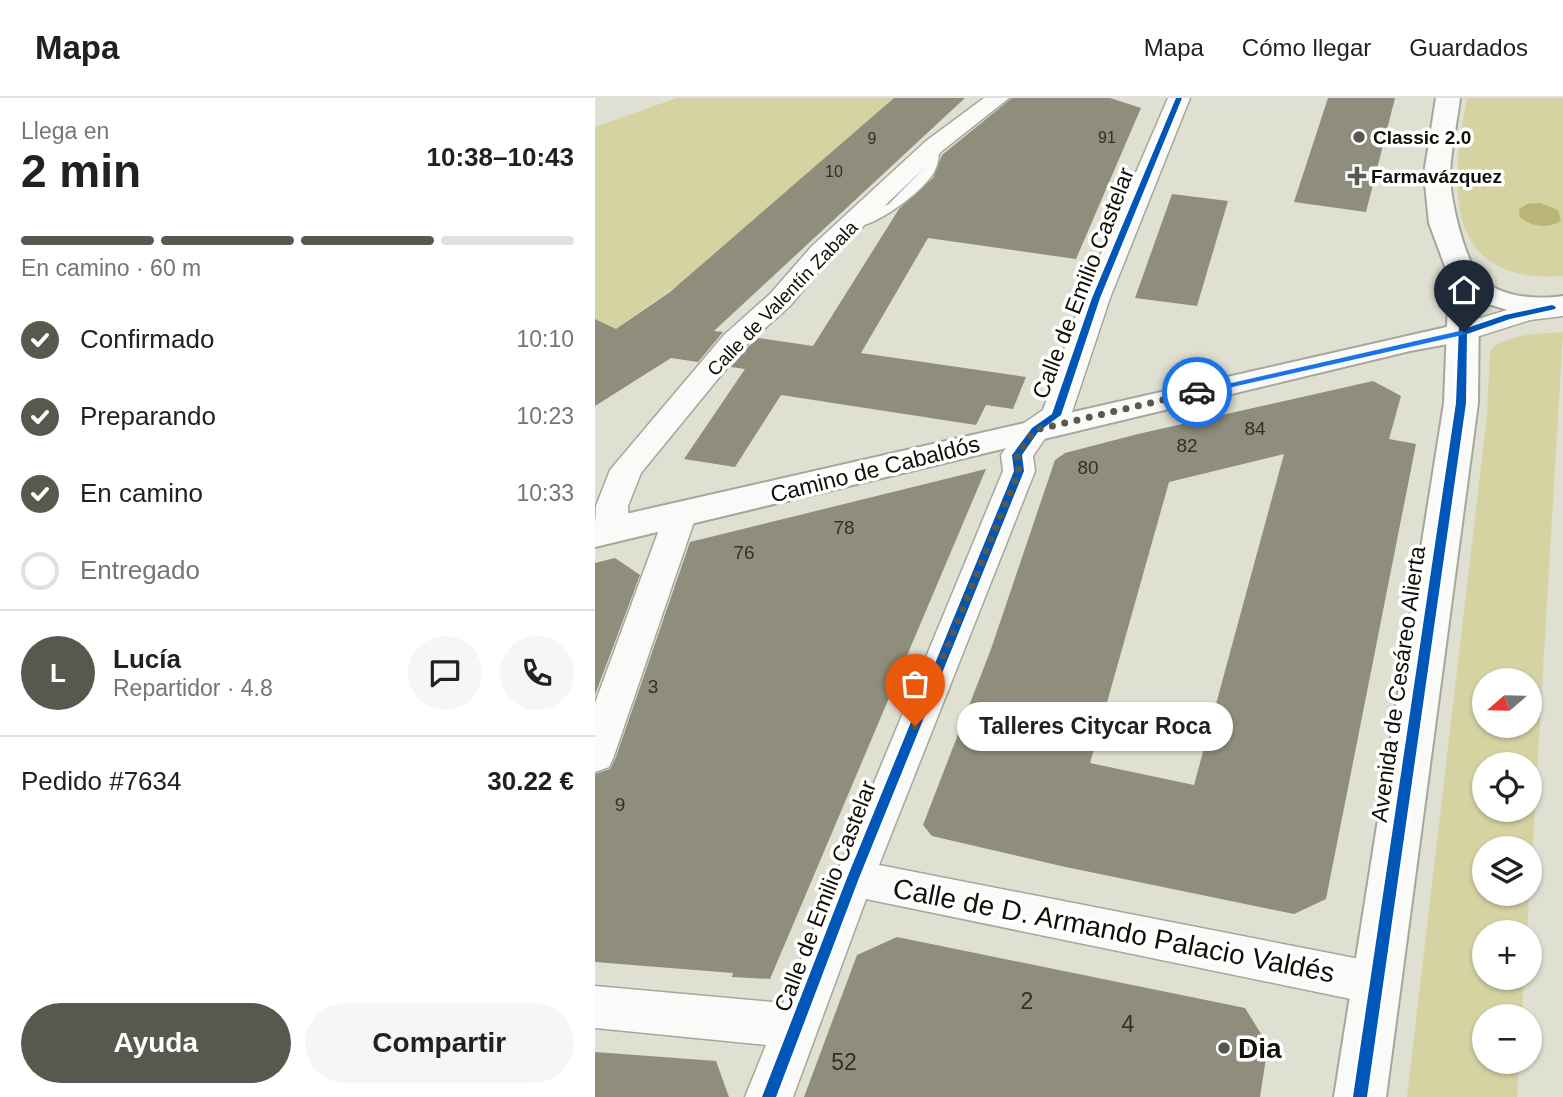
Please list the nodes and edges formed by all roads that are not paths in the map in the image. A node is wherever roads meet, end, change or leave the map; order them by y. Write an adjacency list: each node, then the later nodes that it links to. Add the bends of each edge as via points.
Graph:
1 (998, 98): 9 (street, Calle de Valentín Zabala, via 935,146 734,341 626,470)
2 (1179, 98): 7 (street, Calle de Emilio Castelar, via 1096,298 1056,415)
3 (1448, 98): 4 (main road, Avenida de Cesáreo Alierta, via 1438,155 1439,197 1443,223)
4 (1464, 277): 5 (main road, via 1480,292 1500,301); 6 (main road, Avenida de Cesáreo Alierta)
5 (1559, 307): 6 (street, Camino de Cabaldós)
6 (1464, 332): 7 (main road, Camino de Cabaldós); 12 (main road, Avenida de Cesáreo Alierta, via 1461,403)
7 (1035, 430): 8 (main road, Camino de Cabaldós); 11 (street, Calle de Emilio Castelar, via 1017,455 1019,471)
8 (680, 516): 9 (main road, Camino de Cabaldós); 10 (street)
9 (603, 532)
10 (595, 756)
11 (853, 878): 12 (street, Calle de D. Armando Palacio Valdés); 14 (street, Calle de Emilio Castelar)
12 (1375, 983): 16 (main road, Avenida de Cesáreo Alierta)
13 (595, 1007): 14 (street)
14 (797, 1026): 15 (street, Calle de Emilio Castelar)
15 (769, 1097)
16 (1360, 1097)

